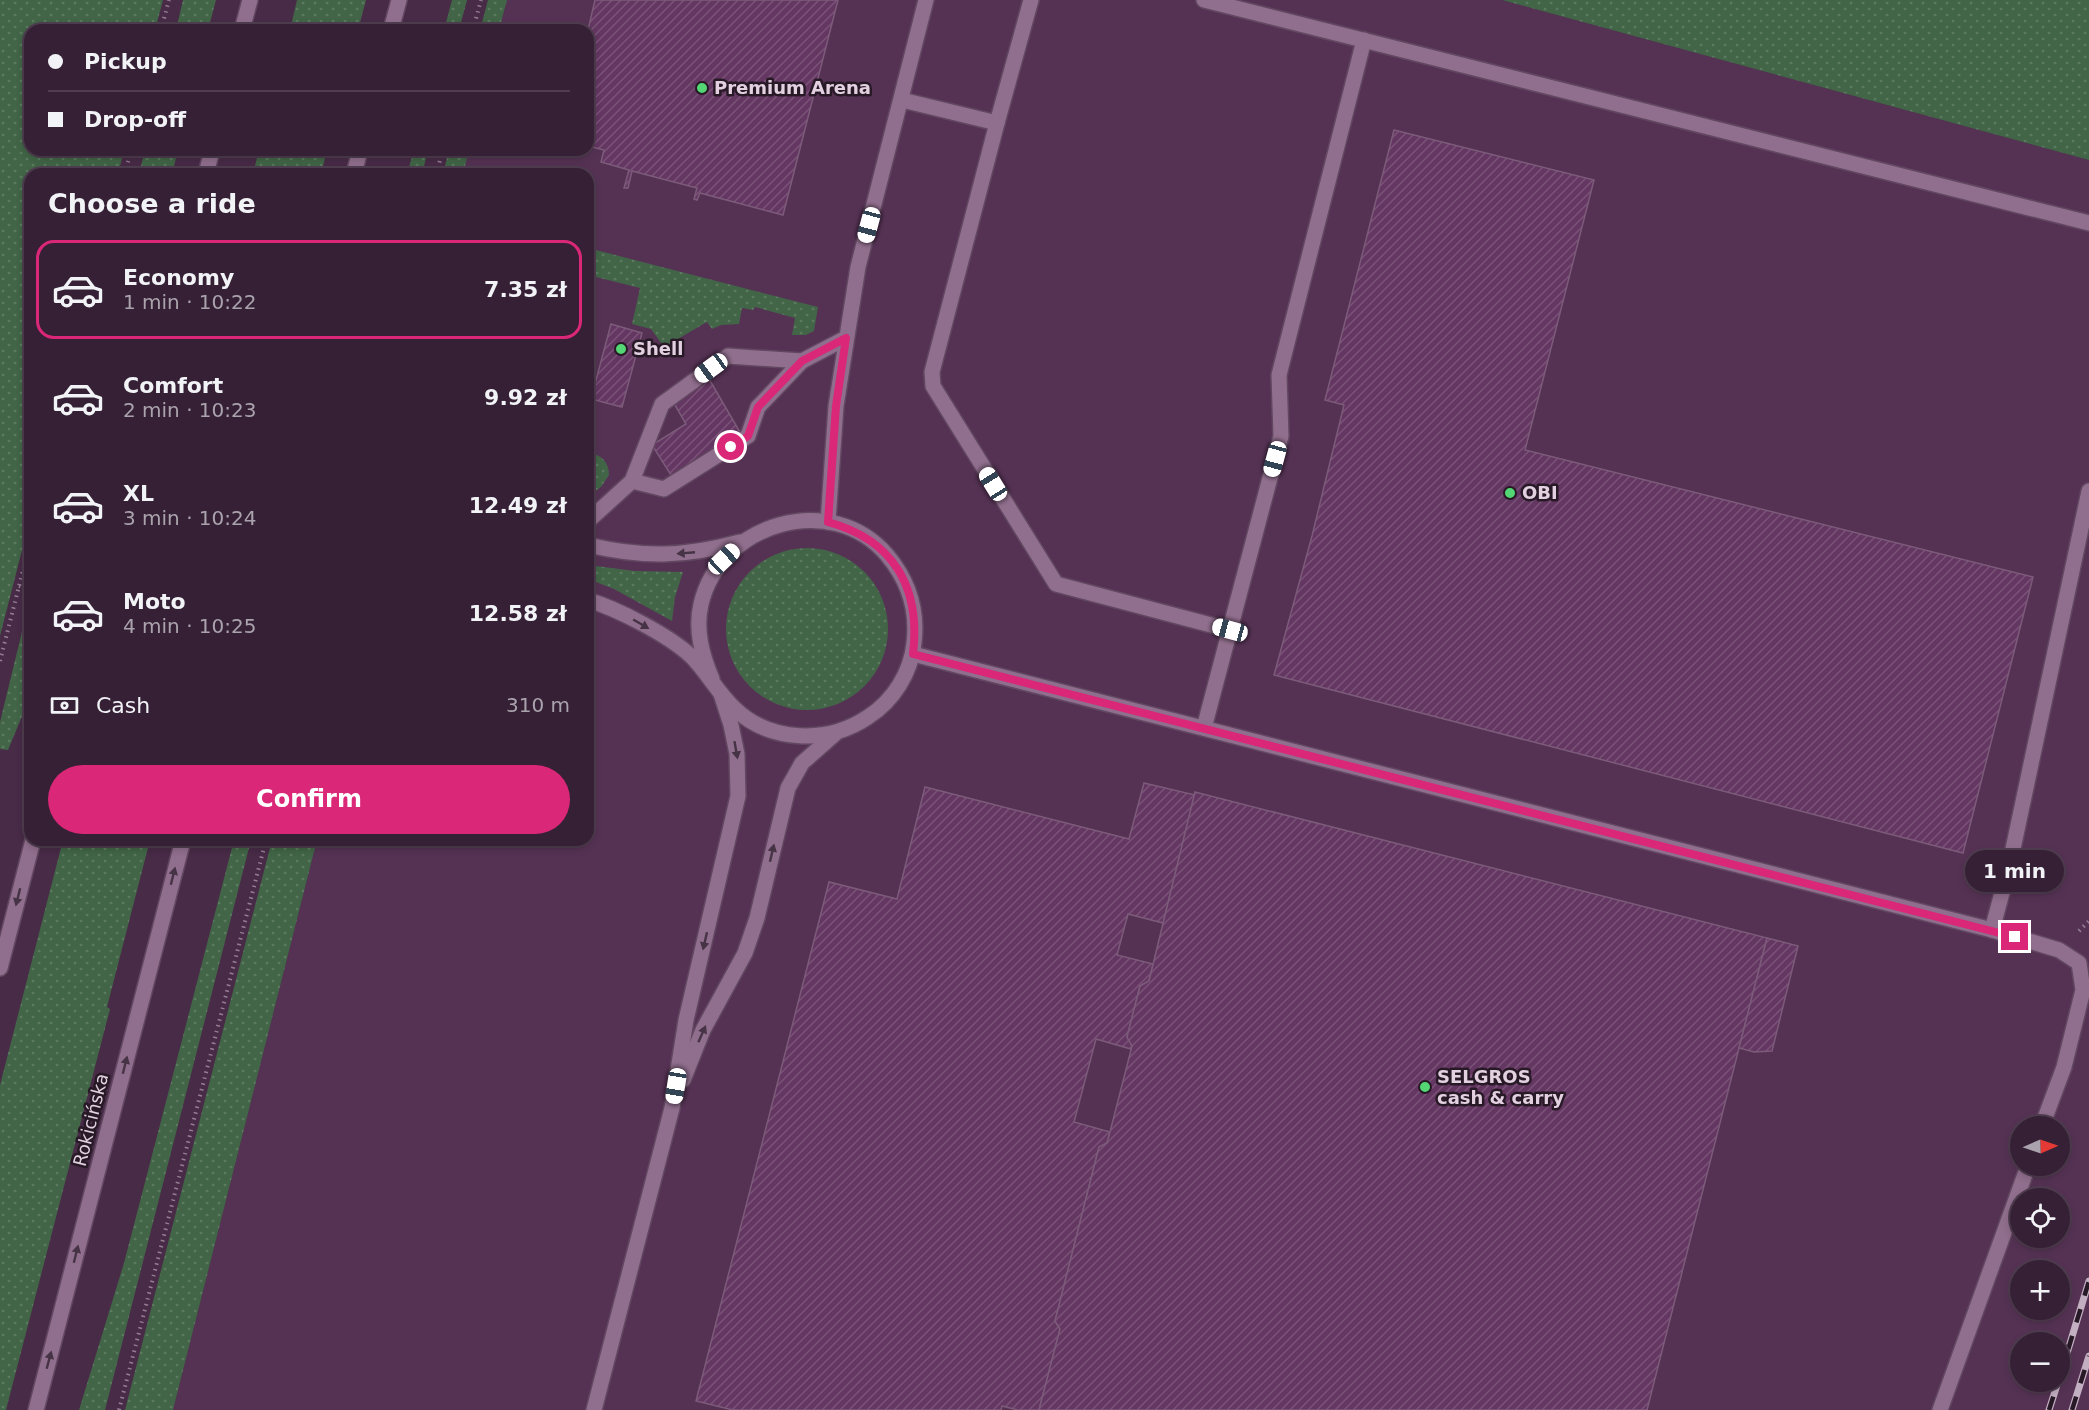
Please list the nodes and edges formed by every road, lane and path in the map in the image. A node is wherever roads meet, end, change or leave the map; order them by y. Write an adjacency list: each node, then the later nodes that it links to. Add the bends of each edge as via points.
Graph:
1 (169, 0): 8 (path)
2 (250, 0): 9 (street)
3 (399, 0): 10 (street)
4 (481, 0): 11 (path)
5 (926, 0): 13 (street)
6 (1031, 0): 14 (street)
7 (1204, 0): 12 (street)
8 (163, 24)
9 (244, 24)
10 (393, 24)
11 (475, 24)
12 (1364, 40): 15 (street); 28 (street, via 1279,375 1281,436)
13 (902, 100): 14 (street); 16 (street, via 858,267)
14 (997, 123): 28 (street, via 932,372 933,386 1056,584)
15 (2089, 223)
16 (846, 338): 17 (street); 21 (street, via 836,406)
17 (802, 361): 18 (street, via 758,407 748,436 664,489); 18 (street, via 728,356 662,404)
18 (632, 481): 20 (street)
19 (2089, 491): 38 (street, via 2013,851)
20 (594, 516)
21 (828, 522): 22 (street, via 774,525); 29 (street, via 863,535 897,566 914,609)
22 (743, 541): 23 (street, one-way to 23, via 679,554 644,554); 31 (street, via 710,580 701,605 702,655)
23 (594, 546)
24 (24, 566): 25 (path)
25 (19, 586): 26 (path); 30 (path)
26 (24, 587)
27 (594, 602): 31 (street, one-way to 31, via 667,639 690,655)
28 (1230, 630): 33 (street)
29 (913, 654): 33 (street); 34 (street, via 892,696 857,725)
30 (0, 661)
31 (712, 679): 32 (street)
32 (721, 694): 34 (street, via 735,710 772,731 804,736); 40 (street, one-way to 40, via 737,754 738,796 686,1020)
33 (1204, 728): 38 (street)
34 (836, 733): 40 (street, one-way to 34, via 703,1030 745,953 788,788 802,763)
35 (31, 846): 39 (street, one-way to 39)
36 (181, 846): 43 (street, Rokicińska, one-way to 36)
37 (264, 846): 44 (path)
38 (1992, 930): 41 (street, via 2059,950 2079,963 2084,990 2064,1067)
39 (0, 968)
40 (672, 1108): 45 (street)
41 (2046, 1116)
42 (2024, 1176): 46 (street)
43 (36, 1410)
44 (119, 1410)
45 (594, 1410)
46 (1940, 1410)

